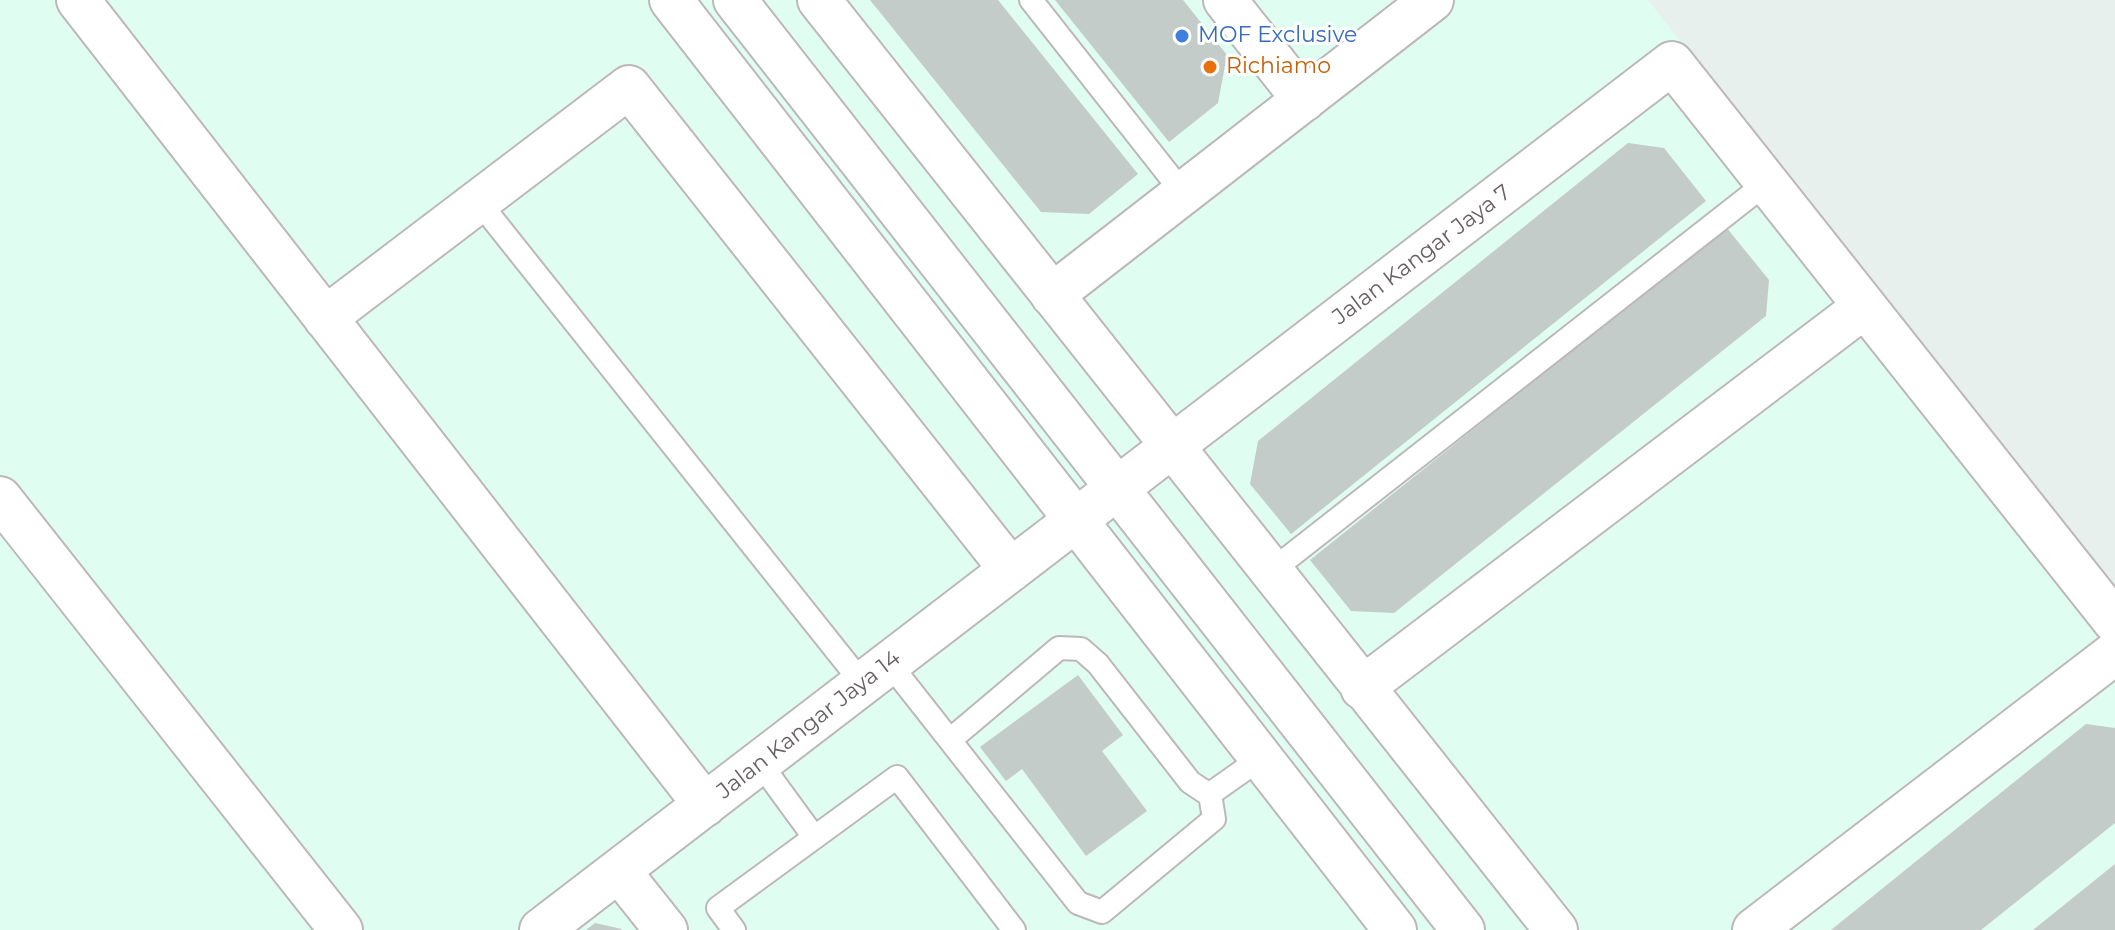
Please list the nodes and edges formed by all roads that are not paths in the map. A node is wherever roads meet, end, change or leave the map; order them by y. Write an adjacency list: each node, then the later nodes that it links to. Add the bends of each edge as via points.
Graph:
1 (78, 0): 14 (street)
2 (671, 0): 18 (street)
3 (735, 0): 16 (street)
4 (819, 0): 12 (street)
5 (1031, 0): 10 (lane)
6 (1225, 0): 8 (street)
7 (1427, 1): 8 (street)
8 (1304, 100): 10 (street)
9 (1765, 184): 13 (street); 15 (street, Jalan Kangar Jaya 7, via 1672,63); 20 (lane)
10 (1183, 193): 12 (street)
11 (479, 202): 14 (street); 19 (street, via 629,87); 23 (lane)
12 (1052, 295): 15 (street)
13 (1864, 307): 21 (street); 24 (street)
14 (325, 318): 29 (street)
15 (1171, 447): 16 (street, Jalan Kangar Jaya 7); 20 (street)
16 (1117, 488): 18 (street, Jalan Kangar Jaya 14); 38 (street)
17 (0, 498): 32 (street)
18 (1076, 520): 19 (street, Jalan Kangar Jaya 14); 26 (street)
19 (1011, 570): 23 (street, Jalan Kangar Jaya 14)
20 (1270, 572): 24 (street)
21 (2115, 622)
22 (2115, 653): 40 (street)
23 (876, 674): 25 (lane); 27 (street, Jalan Kangar Jaya 14)
24 (1362, 688): 39 (street)
25 (950, 740): 28 (lane, via 1059,648 1081,649 1190,782); 28 (lane, via 1078,903 1102,912 1214,819)
26 (1261, 758): 28 (lane); 37 (street)
27 (760, 763): 29 (street, Jalan Kangar Jaya 14); 30 (lane)
28 (1211, 796)
29 (705, 805): 31 (street, Jalan Kangar Jaya 14)
30 (814, 837): 35 (lane, via 718,908); 36 (lane, via 897,777)
31 (619, 871): 33 (street, Jalan Kangar Jaya 14); 34 (street)
32 (341, 930)
33 (541, 930)
34 (666, 930)
35 (734, 930)
36 (1014, 930)
37 (1395, 930)
38 (1463, 930)
39 (1556, 930)
40 (1754, 930)

